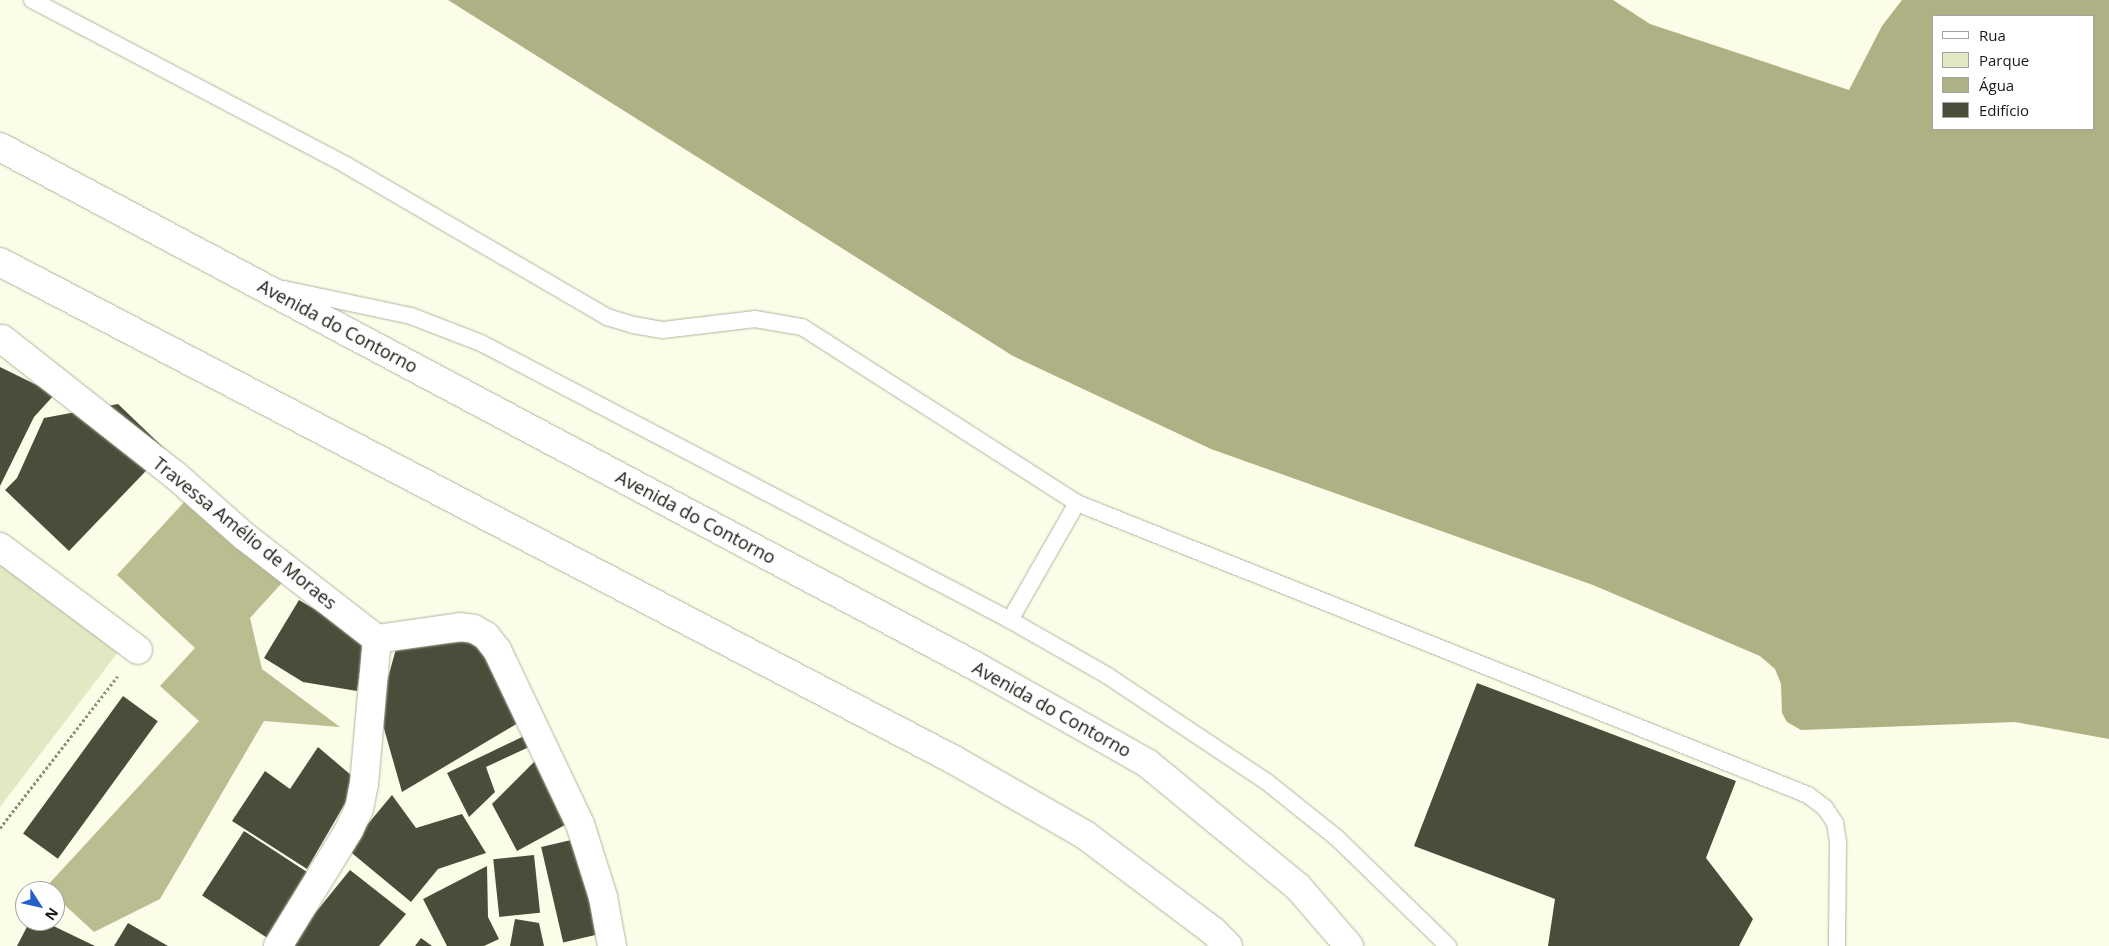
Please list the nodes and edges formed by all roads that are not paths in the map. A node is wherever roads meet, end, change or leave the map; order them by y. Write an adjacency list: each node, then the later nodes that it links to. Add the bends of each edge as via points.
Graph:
1 (32, 0): 6 (lane, via 346,165 606,317 663,330 755,319 802,327)
2 (0, 147): 4 (main road, Avenida do Contorno)
3 (0, 262): 13 (main road, via 956,761 1085,834 1213,931)
4 (262, 285): 8 (lane, via 412,316 481,343); 14 (main road, Avenida do Contorno, via 979,668 1147,762 1298,887)
5 (2, 339): 9 (main road, Travessa Amélio de Moraes, via 175,475 244,536)
6 (1077, 503): 8 (lane); 16 (lane, via 1808,795 1825,808 1834,823 1838,844)
7 (0, 547): 10 (main road)
8 (1010, 620): 15 (lane, via 1108,676 1267,782 1337,838)
9 (377, 639): 11 (main road, via 359,809); 12 (main road, via 460,627 474,629 486,636 497,650 580,824 603,897)
10 (138, 650)
11 (278, 946)
12 (612, 946)
13 (1228, 946)
14 (1349, 946)
15 (1448, 946)
16 (1837, 946)

